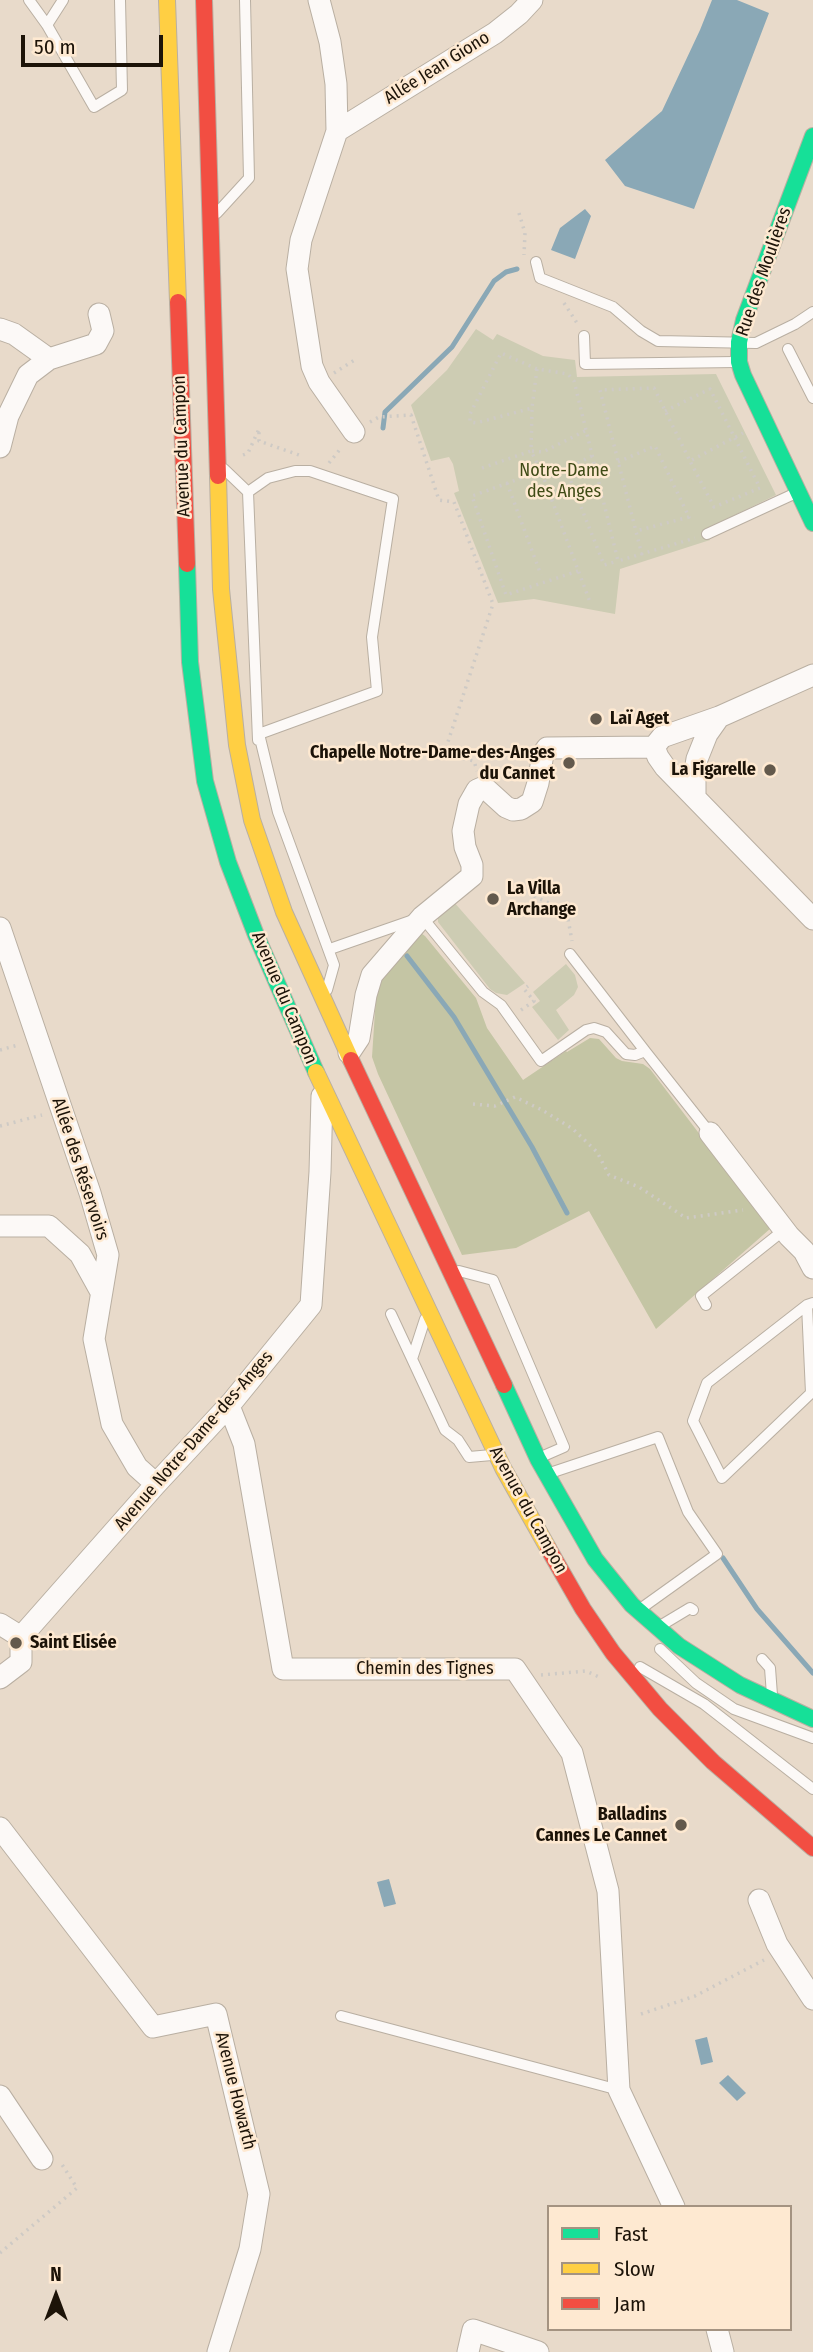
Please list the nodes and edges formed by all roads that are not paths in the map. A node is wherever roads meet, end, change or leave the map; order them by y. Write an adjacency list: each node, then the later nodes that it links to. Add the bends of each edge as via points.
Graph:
1 (29, 0): 9 (lane)
2 (63, 0): 9 (lane)
3 (120, 0): 9 (lane, via 122,90 94,107)
4 (167, 0): 44 (main road, Avenue du Campon, via 190,662 197,733 228,862)
5 (204, 0): 12 (main road, Avenue du Campon)
6 (245, 0): 12 (lane, via 249,178)
7 (320, 0): 10 (street, via 336,84)
8 (532, 0): 10 (street, Allée Jean Giono, via 495,33)
9 (47, 25)
10 (337, 131): 23 (street, via 300,240 297,270 312,366)
11 (813, 136): 18 (main road, Rue des Moulières)
12 (210, 220): 25 (main road, Avenue du Campon)
13 (536, 262): 18 (lane, via 540,278 613,307 658,341)
14 (813, 312): 18 (lane, via 756,343)
15 (99, 314): 20 (street, via 103,331 96,344)
16 (0, 329): 20 (street)
17 (581, 331): 21 (lane, via 584,364)
18 (739, 342): 21 (main road, Rue des Moulières)
19 (788, 349): 22 (lane)
20 (49, 359): 24 (street, via 28,375 19,389)
21 (739, 362): 27 (main road, Rue des Moulières, via 796,472)
22 (813, 398)
23 (354, 432)
24 (0, 447)
25 (218, 462): 26 (lane); 34 (main road, Avenue du Campon, via 227,664)
26 (247, 492): 32 (lane); 32 (lane, via 268,478 310,471 393,499 372,637 377,691)
27 (799, 492): 28 (main road, Rue des Moulières); 29 (lane)
28 (813, 523)
29 (707, 534)
30 (813, 675): 31 (street)
31 (719, 717): 33 (street, via 662,737); 35 (street, via 698,759)
32 (259, 734): 34 (lane); 39 (lane, via 278,812)
33 (654, 747): 35 (street, via 665,767); 36 (street, via 547,748 532,803 521,809 506,807 480,787 463,831 472,876)
34 (247, 797): 41 (main road, Avenue du Campon, via 280,901)
35 (695, 797): 37 (street)
36 (422, 917): 39 (lane); 42 (lane, via 483,992 511,1017 541,1061 594,1028 606,1032 626,1054); 43 (street, via 372,975 359,1038)
37 (813, 919)
38 (0, 928): 52 (street, Allée des Réservoirs, via 108,1255)
39 (330, 949): 41 (lane, via 334,965)
40 (570, 954): 42 (lane)
41 (324, 1002): 43 (main road, Avenue du Campon)
42 (645, 1051): 45 (lane)
43 (349, 1053): 51 (main road, Avenue du Campon)
44 (323, 1087): 46 (main road, Avenue du Campon); 47 (street, Avenue Notre-Dame-des-Anges)
45 (710, 1133): 49 (street)
46 (352, 1150): 47 (street, via 331,1150); 55 (main road, Avenue du Campon)
47 (320, 1172): 58 (street, Avenue Notre-Dame-des-Anges, via 311,1305)
48 (0, 1226): 52 (street, via 49,1226 80,1254)
49 (784, 1230): 50 (street); 54 (lane, via 701,1296)
50 (813, 1268)
51 (450, 1269): 60 (main road, Avenue du Campon); 60 (lane, via 493,1280 564,1447)
52 (101, 1292): 62 (street, Allée des Réservoirs, via 94,1339 112,1424 137,1467)
53 (810, 1304): 53 (lane, via 707,1382 693,1421 722,1478 811,1393)
54 (706, 1305)
55 (428, 1309): 57 (lane); 59 (main road, Avenue du Campon)
56 (391, 1314): 57 (lane)
57 (412, 1359): 59 (lane, via 445,1430 469,1457)
58 (229, 1406): 62 (street, Avenue Notre-Dame-des-Anges); 80 (street, Chemin des Tignes, via 244,1444 283,1669 515,1670 572,1753 608,1891)
59 (497, 1455): 68 (main road, Avenue du Campon, via 583,1609)
60 (538, 1459): 61 (main road, Avenue du Campon)
61 (547, 1474): 63 (main road, Avenue du Campon, via 595,1559); 63 (lane, via 658,1437 688,1512 717,1554)
62 (156, 1485): 67 (street, Avenue Notre-Dame-des-Anges)
63 (635, 1608): 66 (main road, Avenue du Campon); 73 (lane, via 662,1652 715,1698)
64 (693, 1610): 66 (lane)
65 (0, 1624): 67 (street)
66 (656, 1628): 71 (main road, Avenue du Campon, via 712,1668)
67 (22, 1637): 70 (street, Avenue Notre-Dame-des-Anges, via 21,1661)
68 (613, 1653): 74 (lane, via 684,1690); 76 (main road, Avenue du Campon, via 643,1692 713,1762)
69 (762, 1659): 71 (lane, via 771,1668)
70 (0, 1678)
71 (772, 1702): 72 (main road, Avenue du Campon)
72 (813, 1719)
73 (813, 1738)
74 (813, 1789)
75 (0, 1828): 85 (street, Avenue Howarth, via 153,2027 216,2014 260,2194 250,2249)
76 (813, 1848)
77 (760, 1900): 78 (street, via 781,1951)
78 (813, 1999)
79 (341, 2016): 80 (lane)
80 (619, 2090): 83 (street)
81 (0, 2096): 82 (street)
82 (42, 2159)
83 (673, 2205)
84 (718, 2331): 88 (street)
85 (218, 2352)
86 (468, 2352): 87 (street, via 473,2330)
87 (538, 2352)
88 (723, 2352)

